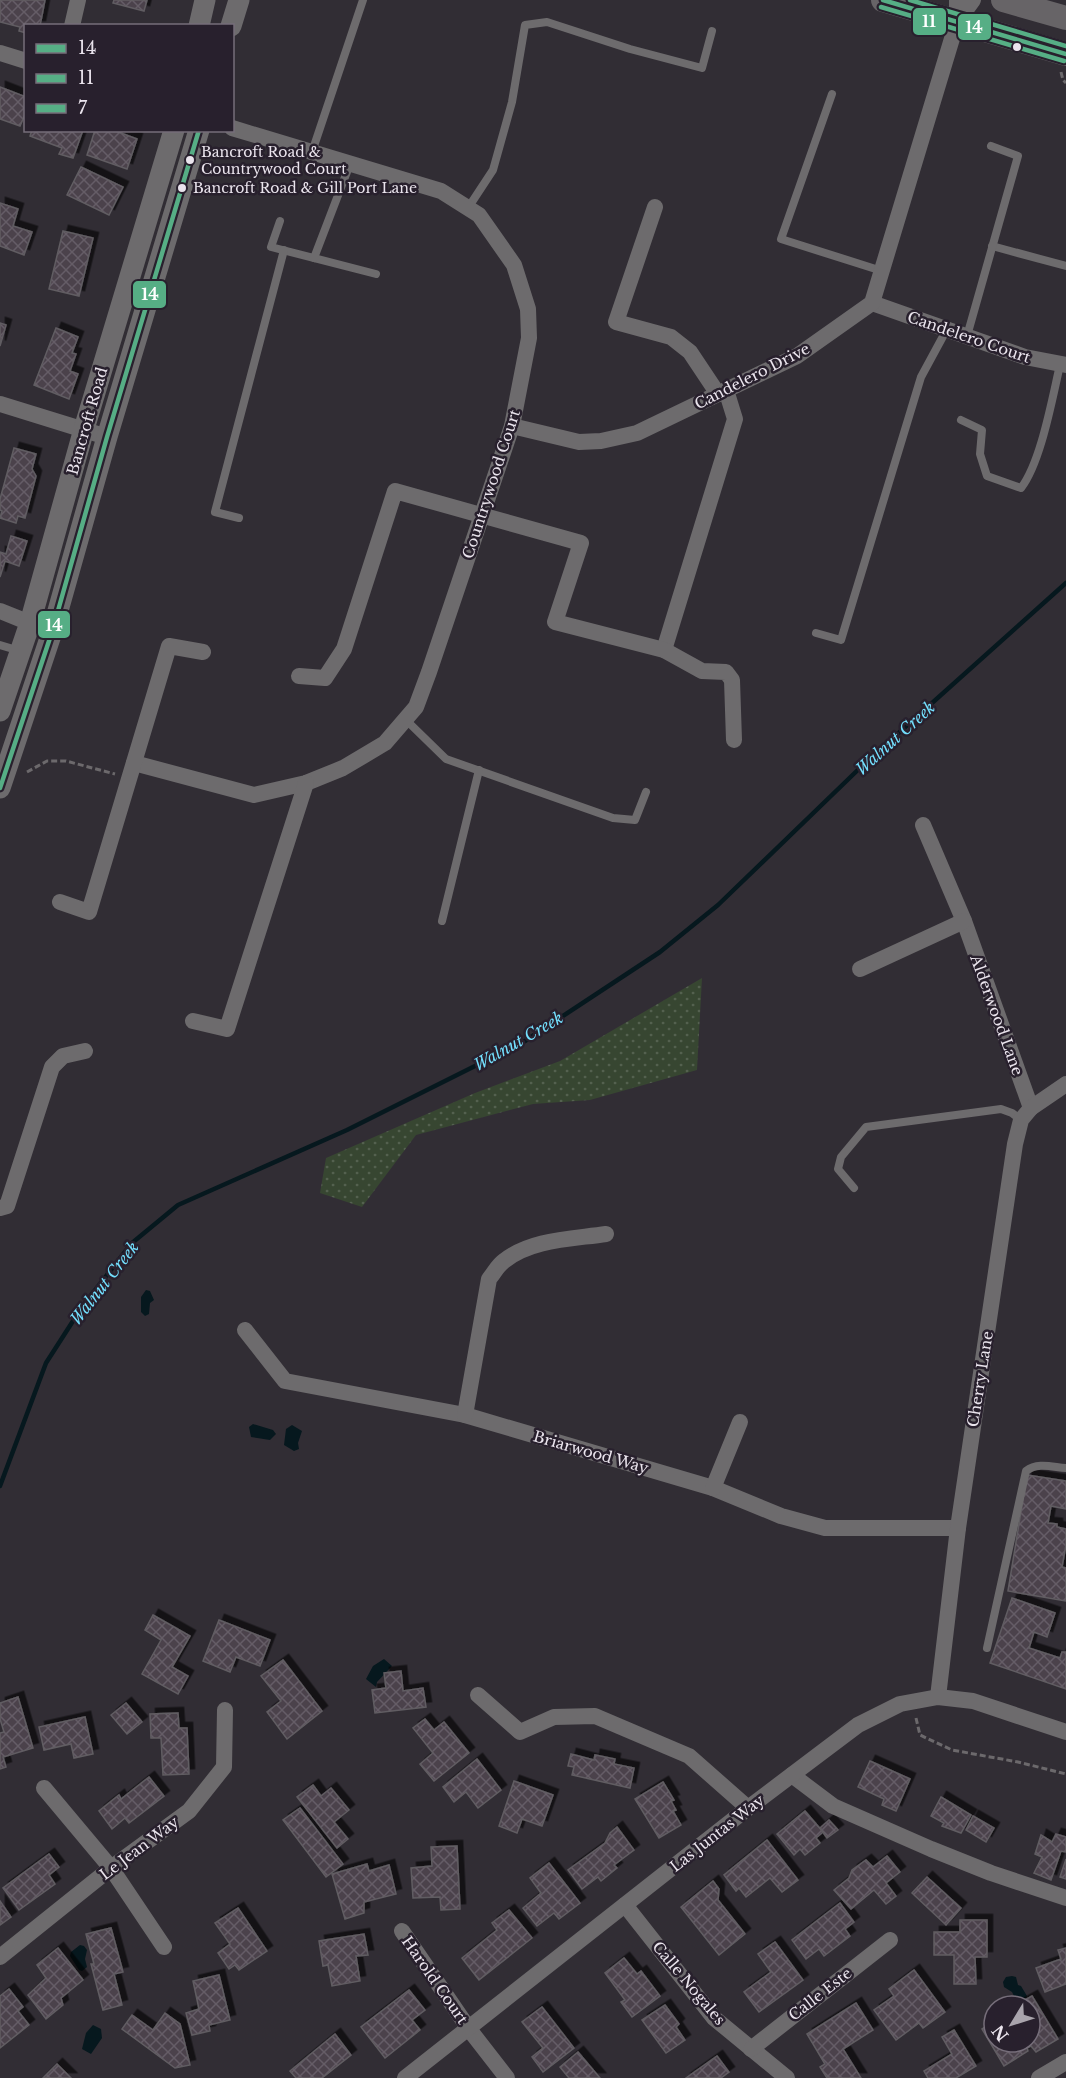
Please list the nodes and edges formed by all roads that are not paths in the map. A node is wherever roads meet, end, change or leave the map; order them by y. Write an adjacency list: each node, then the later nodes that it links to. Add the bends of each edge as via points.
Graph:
1 (78, 0): 10 (street)
2 (205, 0): 11 (street)
3 (238, 0): 12 (street)
4 (363, 0): 22 (lane)
5 (883, 0): 8 (main road)
6 (973, 0): 8 (street)
7 (1003, 0): 9 (main road)
8 (957, 11): 15 (main road); 31 (street)
9 (1066, 18)
10 (72, 24)
11 (199, 24)
12 (232, 24)
13 (712, 31): 25 (lane, via 702,68 547,21 525,25 512,102 494,170)
14 (0, 53): 16 (street)
15 (1066, 54)
16 (24, 60)
17 (832, 94): 31 (lane, via 782,239)
18 (234, 129): 22 (street, Countrywood Court)
19 (173, 132): 41 (street, Bancroft Road)
20 (198, 132): 42 (street, Bancroft Road)
21 (991, 146): 27 (lane, via 1018,156)
22 (312, 152): 23 (street, Countrywood Court)
23 (350, 164): 25 (street, Countrywood Court, via 441,191); 29 (lane)
24 (656, 207): 37 (street, via 616,322 670,337 690,352)
25 (468, 208): 40 (street, Countrywood Court, via 479,215 514,265 528,309 529,338)
26 (280, 220): 28 (lane, via 272,247)
27 (992, 246): 30 (lane); 35 (lane)
28 (284, 250): 29 (lane); 44 (lane, via 216,512)
29 (314, 258): 32 (lane)
30 (1066, 266)
31 (882, 271): 33 (street)
32 (376, 274)
33 (872, 303): 34 (street, Candelero Court); 37 (street, Candelero Drive, via 797,356)
34 (946, 329): 35 (street, Candelero Court); 47 (lane, via 921,377 841,640)
35 (967, 336): 36 (street, Candelero Court, via 1025,357)
36 (1063, 365): 39 (lane, via 1029,477 1021,488 987,476 980,454 982,430)
37 (722, 392): 40 (street, Candelero Drive, via 637,433 601,441 579,442); 49 (street, via 735,419)
38 (0, 404): 41 (street)
39 (961, 420)
40 (512, 426): 43 (street, Countrywood Court)
41 (84, 429): 42 (street); 46 (street, Bancroft Road)
42 (107, 437): 58 (street, Bancroft Road, via 52,632)
43 (482, 516): 49 (street, via 581,543 555,622); 51 (street, via 395,491 344,649 325,678); 53 (street, Countrywood Court, via 416,707)
44 (239, 518)
45 (0, 611): 46 (street)
46 (30, 622): 48 (street, Bancroft Road)
47 (816, 633)
48 (10, 648): 52 (street, Bancroft Road)
49 (664, 650): 54 (street, via 702,671 726,672 732,680)
50 (203, 652): 55 (street, via 169,646)
51 (299, 676)
52 (0, 711)
53 (405, 719): 56 (lane, via 446,759); 57 (street, Countrywood Court, via 385,743 343,768)
54 (734, 740)
55 (134, 763): 57 (street, Countrywood Court, via 254,795); 61 (street, via 89,912)
56 (479, 770): 59 (lane, via 613,818 635,820); 62 (lane)
57 (306, 783): 65 (street, via 227,1029)
58 (0, 788)
59 (646, 792)
60 (923, 825): 63 (street, Alderwood Lane)
61 (60, 902)
62 (442, 921)
63 (964, 921): 64 (street); 68 (street, Alderwood Lane)
64 (860, 969)
65 (193, 1021)
66 (85, 1051): 70 (street, via 63,1056 52,1067 7,1206)
67 (1066, 1084): 68 (street)
68 (1026, 1114): 69 (lane, via 1001,1109 866,1127 841,1157 838,1169); 77 (street, Cherry Lane, via 1015,1144)
69 (854, 1188)
70 (0, 1208)
71 (606, 1234): 73 (street, via 534,1246 502,1262 489,1279)
72 (245, 1329): 73 (street, Briarwood Way, via 285,1381)
73 (465, 1415): 76 (street, Briarwood Way)
74 (740, 1422): 76 (street)
75 (1066, 1468): 78 (lane, via 1042,1465 1026,1471)
76 (713, 1488): 77 (street, Briarwood Way, via 781,1516 825,1528)
77 (958, 1528): 80 (street, Cherry Lane)
78 (987, 1648)
79 (478, 1695): 85 (street, via 520,1732 554,1717 595,1716 679,1751)
80 (938, 1697): 82 (street, Las Juntas Way, via 973,1701); 83 (street, Las Juntas Way, via 900,1704 858,1725)
81 (225, 1710): 86 (street, Le Jean Way, via 224,1767 189,1811)
82 (1066, 1732)
83 (792, 1775): 85 (street, Las Juntas Way); 87 (street, via 833,1806 991,1873)
84 (44, 1788): 86 (street)
85 (748, 1808): 88 (street, Las Juntas Way)
86 (111, 1868): 91 (street); 92 (street, Le Jean Way)
87 (1066, 1898)
88 (625, 1905): 93 (street, Las Juntas Way); 94 (street, Calle Nogales, via 714,2018)
89 (402, 1931): 93 (street, Harold Court)
90 (890, 1940): 94 (street, Calle Este)
91 (164, 1947)
92 (0, 1957)
93 (469, 2029): 96 (street, Las Juntas Way); 97 (street, Harold Court)
94 (751, 2049): 98 (street, Calle Nogales)
95 (1066, 2062): 99 (street)
96 (405, 2078)
97 (507, 2078)
98 (788, 2078)
99 (1039, 2078)

